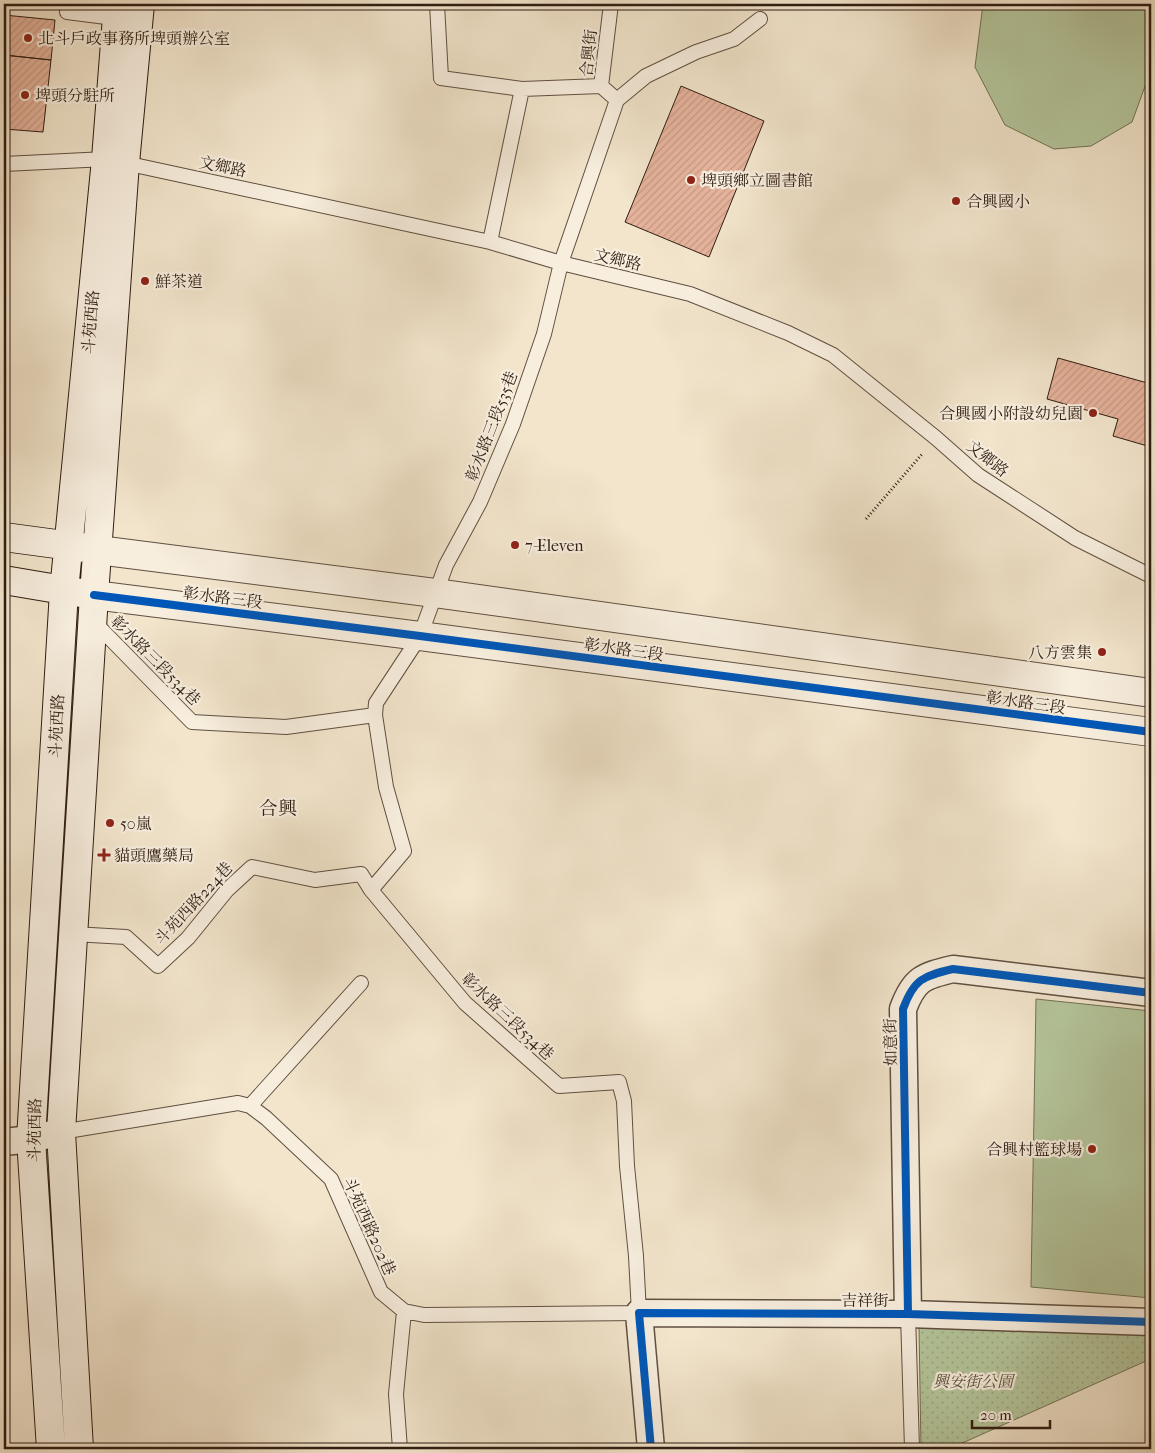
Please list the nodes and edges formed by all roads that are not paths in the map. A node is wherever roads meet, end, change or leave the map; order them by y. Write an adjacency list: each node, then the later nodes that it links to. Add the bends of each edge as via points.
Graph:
1 (66, 4): 4 (lane, via 66,12)
2 (437, 4): 7 (lane, via 441,78)
3 (611, 4): 6 (lane, 合興街)
4 (128, 12): 9 (main road, 斗苑西路)
5 (760, 18): 8 (lane, via 734,39 696,52 646,76)
6 (601, 86): 7 (lane); 8 (lane, 合興街)
7 (522, 89): 11 (lane)
8 (617, 100): 12 (lane, 彰水路三段535巷)
9 (115, 161): 10 (lane, 文鄉路); 11 (lane, 文鄉路); 14 (main road, 斗苑西路); 15 (main road, 斗苑西路)
10 (4, 164)
11 (490, 242): 12 (lane, 文鄉路)
12 (560, 263): 16 (lane, 文鄉路, via 690,294 788,333 833,355 978,475 1076,538); 19 (lane, 彰水路三段535巷, via 544,334 513,424 480,502 446,565)
13 (4, 537): 14 (main road, 彰水路三段)
14 (70, 546): 15 (main road, 彰水路三段); 18 (main road, 斗苑西路)
15 (98, 550): 19 (main road, 彰水路三段); 20 (main road, 斗苑西路)
16 (1151, 576)
17 (4, 580): 18 (main road, 彰水路三段)
18 (64, 591): 20 (main road, 彰水路三段); 31 (main road, 斗苑西路)
19 (435, 593): 21 (lane); 22 (main road, 彰水路三段)
20 (93, 608): 21 (main road, 彰水路三段); 23 (lane, 彰水路三段534巷, via 192,722 286,727); 26 (main road, 斗苑西路)
21 (420, 636): 23 (lane, via 376,704); 24 (main road, 彰水路三段)
22 (1151, 693)
23 (375, 715): 25 (lane, via 386,787 404,851)
24 (1151, 732)
25 (371, 890): 26 (lane, 斗苑西路224巷, via 361,874 315,880 252,867 158,966 126,937); 34 (lane, 彰水路三段534巷, via 465,1004 559,1086 619,1082 624,1101)
26 (73, 934): 30 (main road, 斗苑西路)
27 (361, 983): 29 (lane)
28 (1151, 993): 35 (street, 如意街, via 953,969 920,980 908,994 903,1009)
29 (250, 1106): 30 (lane, via 238,1103); 33 (lane, 斗苑西路202巷, via 331,1179 381,1292)
30 (61, 1132): 31 (street); 38 (main road, 斗苑西路)
31 (31, 1139): 32 (street); 37 (main road, 斗苑西路)
32 (4, 1142)
33 (404, 1311): 34 (lane, via 424,1315); 39 (lane, via 396,1394)
34 (639, 1314): 35 (street, 吉祥街); 40 (street)
35 (908, 1314): 36 (street, 吉祥街); 41 (lane)
36 (1151, 1322)
37 (52, 1449)
38 (78, 1449)
39 (400, 1449)
40 (651, 1449)
41 (912, 1449)

